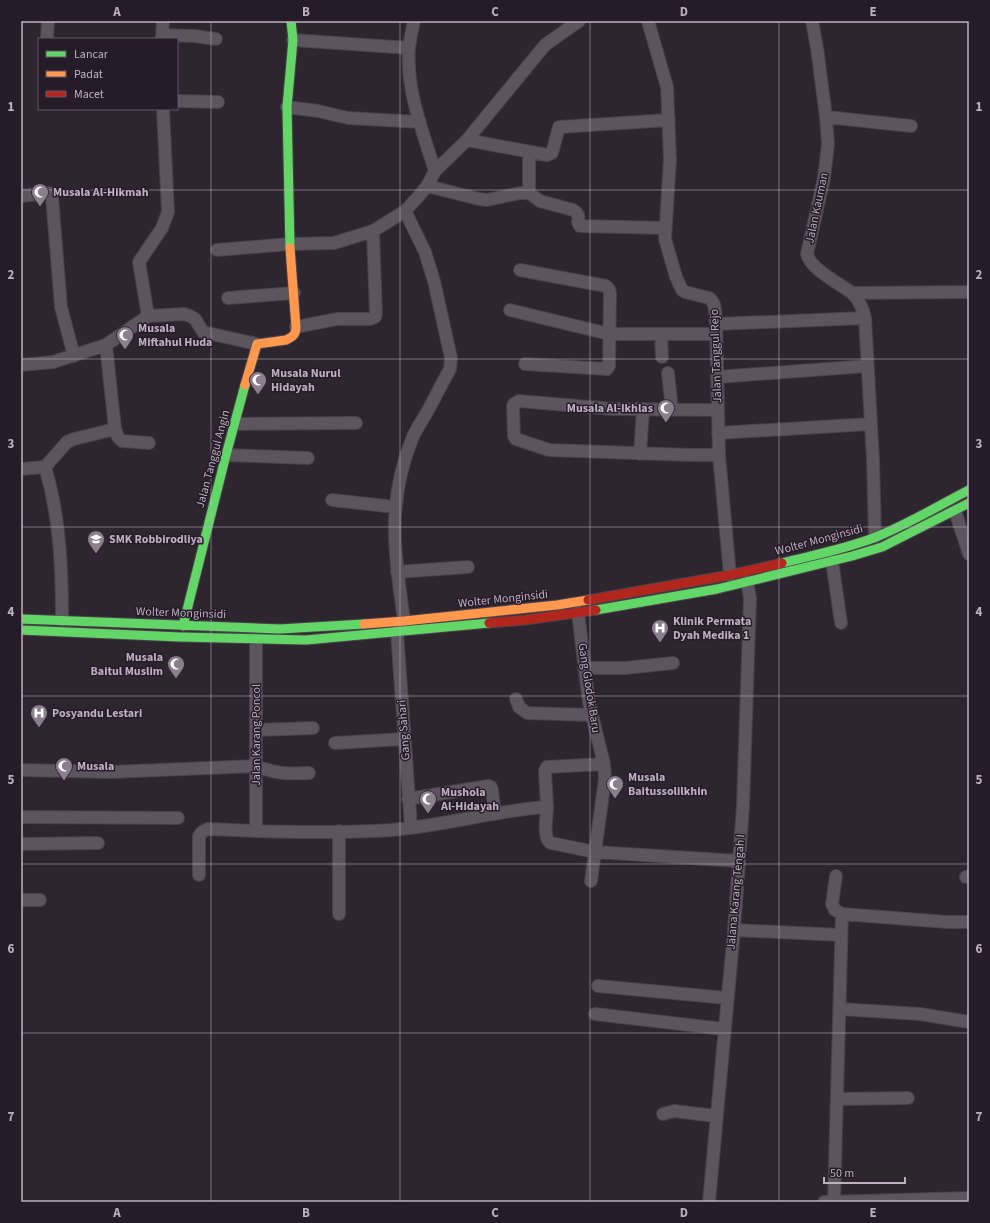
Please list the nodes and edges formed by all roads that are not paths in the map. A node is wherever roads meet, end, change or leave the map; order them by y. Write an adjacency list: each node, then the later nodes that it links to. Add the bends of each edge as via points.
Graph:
1 (48, 21): 9 (street)
2 (163, 21): 8 (street)
3 (291, 21): 11 (main road)
4 (414, 21): 12 (street)
5 (579, 21): 21 (street, via 545,45)
6 (648, 21): 18 (street, Jalan Tanggul Rejo, via 667,87)
7 (812, 21): 17 (street, Jalan Kauman)
8 (162, 37): 10 (street, via 195,36)
9 (47, 38)
10 (216, 39)
11 (292, 40): 12 (street); 15 (main road)
12 (409, 48): 19 (street, via 410,80)
13 (178, 101): 14 (street)
14 (218, 102)
15 (287, 107): 19 (street, via 348,118); 30 (main road)
16 (163, 110): 38 (street, via 168,212 162,228 139,262)
17 (826, 117): 20 (street); 35 (street, Jalan Kauman, via 826,165 807,254 814,266)
18 (668, 120): 22 (street, via 561,126 558,127 552,153 547,155); 28 (street, Jalan Tanggul Rejo, via 670,159)
19 (420, 122): 23 (street)
20 (912, 126)
21 (467, 140): 22 (street); 23 (street)
22 (529, 152): 25 (street)
23 (435, 171): 24 (street)
24 (427, 186): 25 (street, via 487,200); 27 (street)
25 (529, 193): 28 (street, via 540,201 577,213 580,226)
26 (21, 196): 46 (street, via 49,193 52,197 61,307)
27 (405, 211): 29 (street); 71 (street, via 425,252 451,358 450,369 412,438 397,488)
28 (666, 228): 41 (street, Jalan Tanggul Rejo, via 665,239 682,290 712,300)
29 (373, 231): 30 (street, via 334,243); 40 (street, via 375,317 337,319)
30 (290, 244): 31 (street); 34 (main road)
31 (217, 250)
32 (520, 270): 42 (street, via 606,286 610,294)
33 (969, 292): 35 (street)
34 (294, 293): 36 (street); 40 (main road)
35 (852, 293): 39 (street, Jalan Kauman, via 860,303)
36 (228, 298)
37 (510, 310): 42 (street)
38 (148, 316): 44 (street, via 184,314 195,319 203,332); 45 (street)
39 (865, 318): 41 (street); 50 (street, Jalan Kauman)
40 (296, 327): 44 (main road, via 293,337)
41 (716, 329): 43 (street); 52 (street, Jalan Tanggul Rejo)
42 (609, 334): 43 (street); 48 (street, via 607,369)
43 (661, 334): 47 (street)
44 (257, 344): 57 (main road, Jalan Tanggul Angin)
45 (106, 345): 46 (street); 59 (street)
46 (74, 356): 49 (street, via 53,362)
47 (662, 357)
48 (525, 364)
49 (21, 365)
50 (867, 366): 52 (street); 58 (street, Jalan Kauman)
51 (668, 372): 54 (street)
52 (717, 377): 55 (street, Jalan Tanggul Rejo)
53 (643, 410): 54 (street); 62 (street); 62 (street, via 613,410 519,401 514,404 514,436 519,440 549,450)
54 (672, 410): 55 (street)
55 (718, 410): 60 (street, Jalan Tanggul Rejo)
56 (356, 423): 57 (street)
57 (235, 424): 63 (main road, Jalan Tanggul Angin)
58 (870, 424): 60 (street); 73 (street, Jalan Kauman)
59 (115, 429): 61 (street, via 122,441); 66 (street, via 68,442)
60 (718, 433): 64 (street, Jalan Tanggul Rejo)
61 (149, 443)
62 (640, 454): 64 (street)
63 (226, 455): 65 (street); 85 (main road, Jalan Tanggul Angin)
64 (719, 455): 78 (street, Jalan Tanggul Rejo)
65 (308, 458)
66 (45, 467): 67 (street); 82 (street, via 59,534)
67 (21, 469)
68 (969, 490): 73 (main road, Wolter Monginsidi)
69 (332, 500): 71 (street)
70 (969, 503): 72 (main road, Wolter Monginsidi)
71 (395, 507): 77 (street)
72 (955, 511): 74 (street); 75 (main road, Wolter Monginsidi, via 882,548)
73 (875, 537): 78 (main road, Wolter Monginsidi, via 846,547)
74 (969, 554)
75 (832, 561): 79 (main road, Wolter Monginsidi); 84 (street)
76 (468, 567): 77 (street)
77 (397, 572): 83 (street)
78 (730, 575): 83 (main road, Wolter Monginsidi, via 557,605)
79 (747, 582): 80 (main road, Wolter Monginsidi); 112 (street, Jalana Karang Tengah I, via 750,598)
80 (578, 613): 87 (main road, Wolter Monginsidi); 90 (street, Gang Glodok Baru)
81 (21, 618): 82 (main road, Wolter Monginsidi)
82 (62, 620): 85 (main road, Wolter Monginsidi)
83 (404, 621): 85 (main road, Wolter Monginsidi, via 280,629)
84 (841, 623)
85 (183, 626)
86 (21, 630): 88 (main road, Wolter Monginsidi)
87 (397, 632): 88 (main road, Wolter Monginsidi, via 306,640); 95 (street, Gang Sahari)
88 (256, 640): 94 (street, Jalan Karang Poncol)
89 (673, 663): 90 (street, via 625,668)
90 (584, 668): 92 (street, Gang Glodok Baru)
91 (516, 699): 92 (street, via 519,707 527,713)
92 (591, 715): 97 (street, Gang Glodok Baru)
93 (313, 728): 94 (street)
94 (256, 730): 98 (street, Jalan Karang Poncol)
95 (404, 739): 96 (street); 101 (street, Gang Sahari)
96 (335, 743)
97 (604, 764): 102 (street, via 547,767); 111 (street, Gang Glodok Baru, via 605,789)
98 (256, 766): 99 (street, via 110,772); 100 (street, via 274,773); 107 (street, Jalan Karang Poncol)
99 (21, 770)
100 (309, 773)
101 (408, 799): 103 (street, via 488,786 491,787); 106 (street, Gang Sahari)
102 (547, 807): 103 (street); 111 (street, via 546,837 549,842)
103 (495, 814): 106 (street)
104 (21, 817): 105 (street)
105 (178, 818)
106 (411, 827): 108 (street)
107 (256, 831): 108 (street); 113 (street, via 208,829 202,832 199,836)
108 (339, 831): 118 (street)
109 (98, 843): 110 (street)
110 (21, 844)
111 (594, 852): 112 (street); 115 (street, Gang Glodok Baru)
112 (739, 861): 121 (street, Jalana Karang Tengah I)
113 (199, 875)
114 (836, 876): 119 (street, via 832,904 835,910)
115 (591, 882)
116 (21, 900): 117 (street)
117 (40, 900)
118 (339, 914)
119 (842, 914): 120 (street); 122 (street)
120 (969, 922)
121 (734, 930): 122 (street); 124 (street, Jalana Karang Tengah I)
122 (841, 935): 125 (street)
123 (598, 986): 124 (street)
124 (727, 998): 128 (street, Jalana Karang Tengah I)
125 (839, 1009): 127 (street, via 920,1014); 130 (street)
126 (595, 1014): 128 (street)
127 (969, 1022)
128 (724, 1028): 132 (street, Jalana Karang Tengah I)
129 (908, 1098): 130 (street)
130 (837, 1099): 137 (street)
131 (663, 1114): 132 (street, via 674,1111)
132 (716, 1116): 135 (street, Jalana Karang Tengah I)
133 (969, 1198): 134 (street)
134 (934, 1200): 137 (street)
135 (709, 1202)
136 (824, 1202): 137 (street)
137 (834, 1202)

